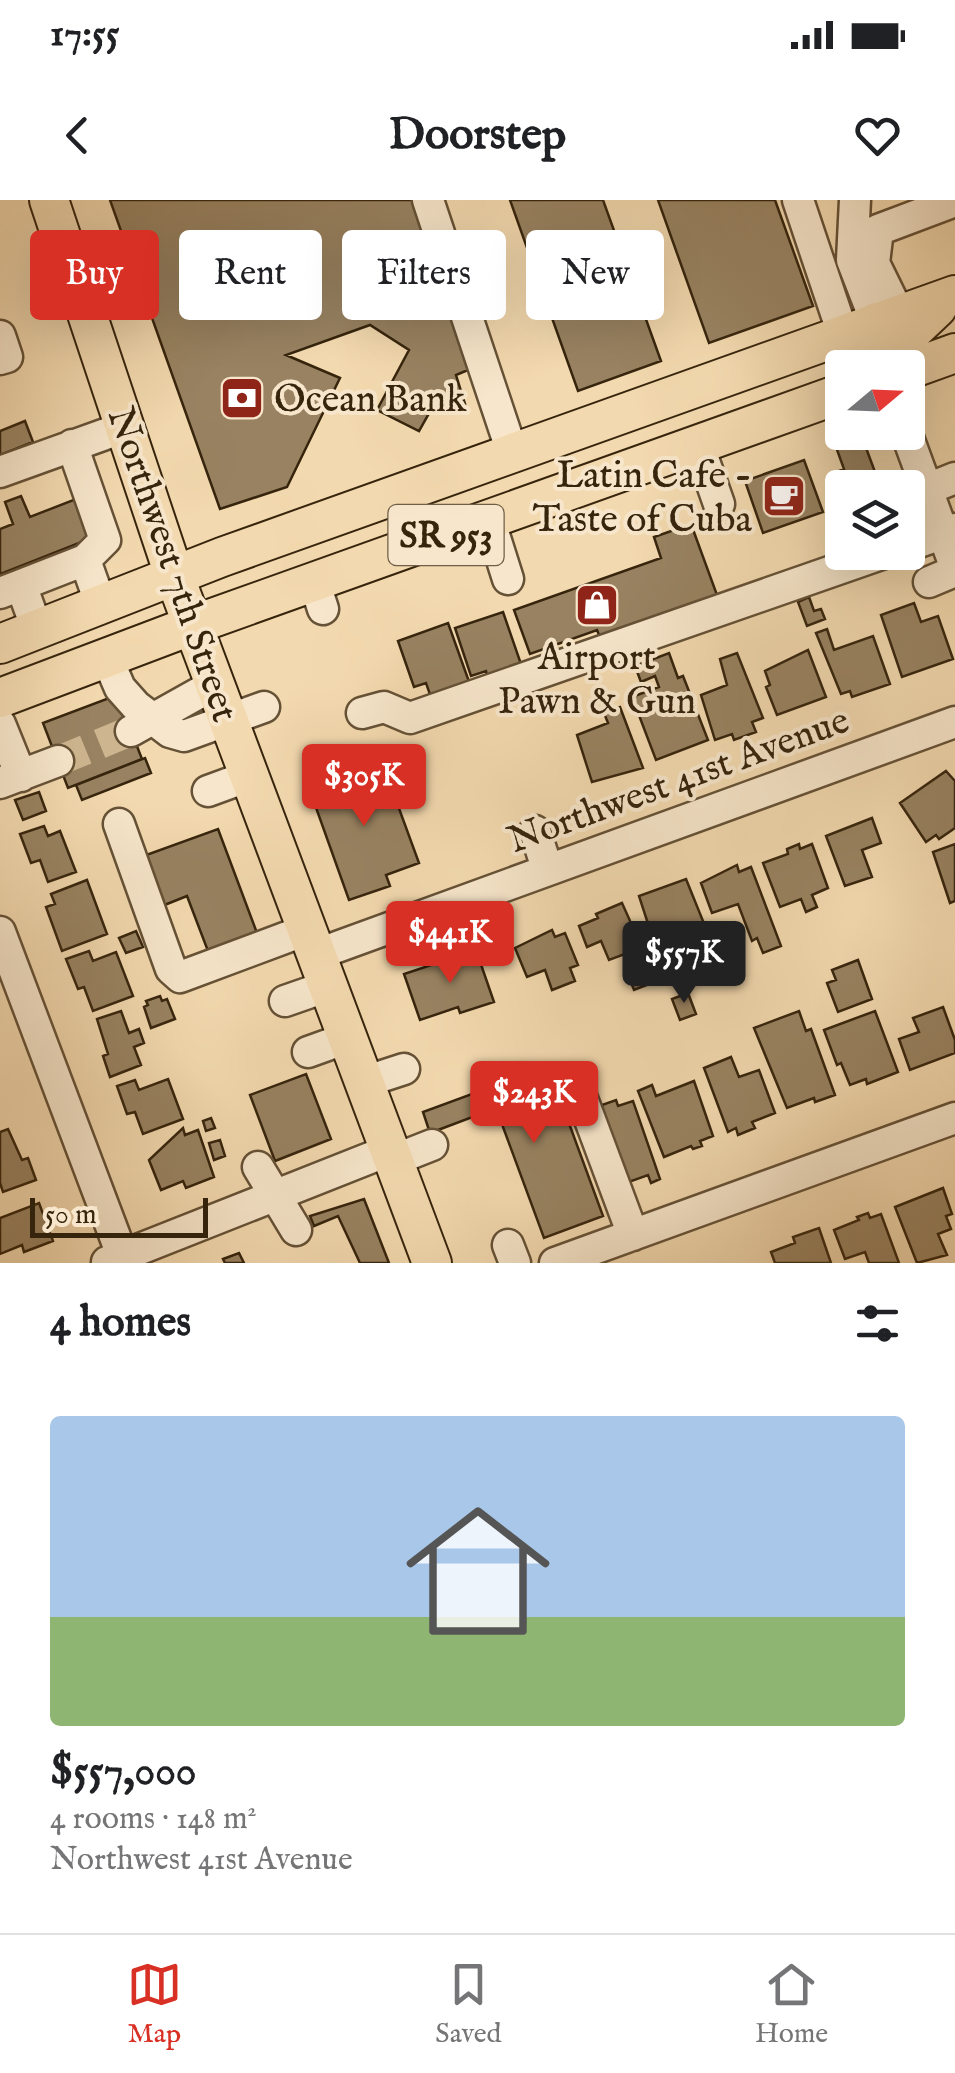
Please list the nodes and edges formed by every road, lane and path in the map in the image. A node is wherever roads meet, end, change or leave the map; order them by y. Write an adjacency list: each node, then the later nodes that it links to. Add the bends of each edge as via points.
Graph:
1 (49, 200): 16 (main road, Northwest 7th Street)
2 (428, 200): 20 (street)
3 (798, 200): 7 (street)
4 (855, 200): 7 (street, via 852,260)
5 (938, 203): 7 (street, via 878,230)
6 (952, 296): 7 (main road, SR 953); 9 (main road)
7 (867, 335): 20 (main road, SR 953)
8 (0, 336): 11 (street, via 8,357)
9 (897, 350)
10 (955, 353): 12 (main road)
11 (0, 360)
12 (925, 364)
13 (825, 389): 15 (main road)
14 (825, 399): 15 (main road, SR 953)
15 (804, 407): 17 (main road, SR 953)
16 (124, 427): 18 (street); 30 (main road, Northwest 7th Street)
17 (698, 444): 23 (street); 24 (main road, SR 953)
18 (72, 445): 21 (street); 27 (street, via 104,540)
19 (914, 450): 22 (street)
20 (512, 452): 30 (main road, SR 953)
21 (0, 472)
22 (930, 488): 25 (street)
23 (719, 504)
24 (489, 519): 31 (street); 34 (main road, SR 953, via 319,595)
25 (949, 531): 26 (street); 29 (street)
26 (925, 540)
27 (85, 560): 32 (street); 33 (street)
28 (836, 570): 41 (street, via 410,718 384,707)
29 (946, 573)
30 (174, 575): 33 (main road, SR 953); 34 (main road, Northwest 7th Street)
31 (508, 579)
32 (11, 589): 35 (street)
33 (101, 605): 35 (main road, SR 953)
34 (193, 625): 37 (main road, SR 953); 38 (main road, Northwest 7th Street)
35 (38, 629): 36 (main road, SR 953)
36 (0, 644)
37 (107, 658): 39 (main road, SR 953); 45 (street)
38 (215, 684): 42 (main road, Northwest 7th Street); 45 (street)
39 (0, 698)
40 (264, 707): 42 (street)
41 (362, 713)
42 (228, 720): 45 (street, via 184,736); 47 (main road, Northwest 7th Street)
43 (955, 722): 52 (street, Northwest 41st Avenue)
44 (0, 724): 48 (street)
45 (142, 725)
46 (58, 761): 48 (street)
47 (249, 776): 49 (street); 54 (main road, Northwest 7th Street)
48 (10, 779)
49 (208, 792)
50 (119, 824): 54 (street, via 170,969 180,977)
51 (535, 831): 52 (street)
52 (547, 868): 54 (street, Northwest 41st Avenue)
53 (0, 932): 69 (street)
54 (316, 957): 55 (street); 56 (main road, Northwest 7th Street)
55 (285, 1001)
56 (347, 1038): 57 (street); 59 (main road, Northwest 7th Street)
57 (308, 1052)
58 (404, 1069): 59 (street)
59 (364, 1082): 63 (main road, Northwest 7th Street)
60 (580, 1093): 67 (street)
61 (955, 1118): 67 (street)
62 (432, 1146): 63 (street)
63 (392, 1155): 65 (street); 70 (main road, Northwest 7th Street)
64 (258, 1167): 65 (street)
65 (274, 1195): 66 (street); 69 (street)
66 (296, 1230)
67 (634, 1235): 68 (street)
68 (588, 1257): 71 (street)
69 (118, 1261)
70 (432, 1263)
71 (555, 1263)

